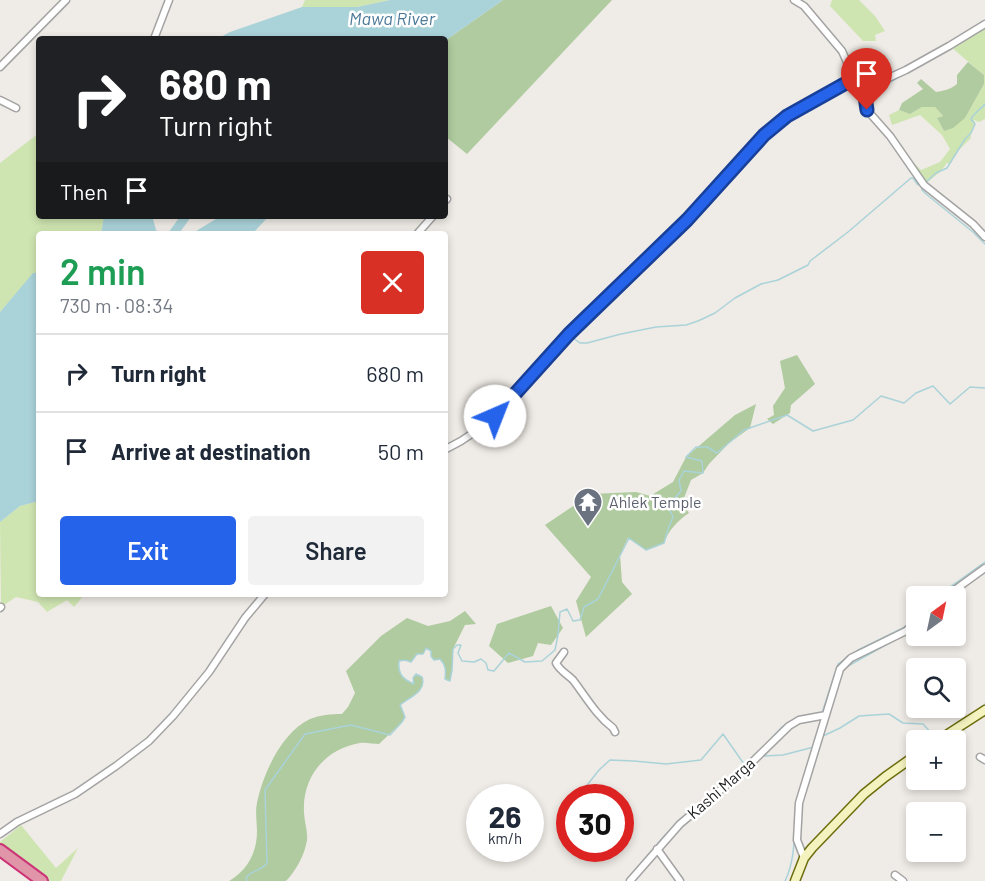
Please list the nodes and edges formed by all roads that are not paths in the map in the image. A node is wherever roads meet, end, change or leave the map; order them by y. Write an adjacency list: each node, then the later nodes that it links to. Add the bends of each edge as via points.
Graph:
1 (66, 0): 6 (street)
2 (169, 0): 5 (street)
3 (794, 0): 7 (street, via 804,6 842,51)
4 (985, 24): 8 (street, via 906,70)
5 (155, 36)
6 (0, 67)
7 (855, 78): 8 (street); 14 (street, via 787,116 764,135 687,220 594,309 484,425)
8 (864, 89): 13 (street, via 867,110 924,185)
9 (0, 100): 10 (street)
10 (16, 108)
11 (430, 219): 12 (street)
12 (420, 231)
13 (985, 237)
14 (448, 448)
15 (985, 568): 16 (street)
16 (960, 586)
17 (262, 597): 25 (street, via 209,672 149,741 75,794 16,822)
18 (906, 630): 21 (street, via 851,658 840,669)
19 (564, 652): 23 (street, via 556,663 558,668 572,679)
20 (985, 710): 22 (street)
21 (826, 715): 26 (street, Kashi Marga, via 789,726); 28 (street, via 799,803 797,840)
22 (954, 730)
23 (615, 732)
24 (906, 762): 28 (street, via 864,794)
25 (0, 834)
26 (657, 849): 31 (street, Kashi Marga); 32 (street)
27 (0, 850): 30 (highway)
28 (804, 858): 33 (street)
29 (895, 875): 34 (street)
30 (42, 881)
31 (630, 881)
32 (680, 881)
33 (795, 881)
34 (903, 881)

